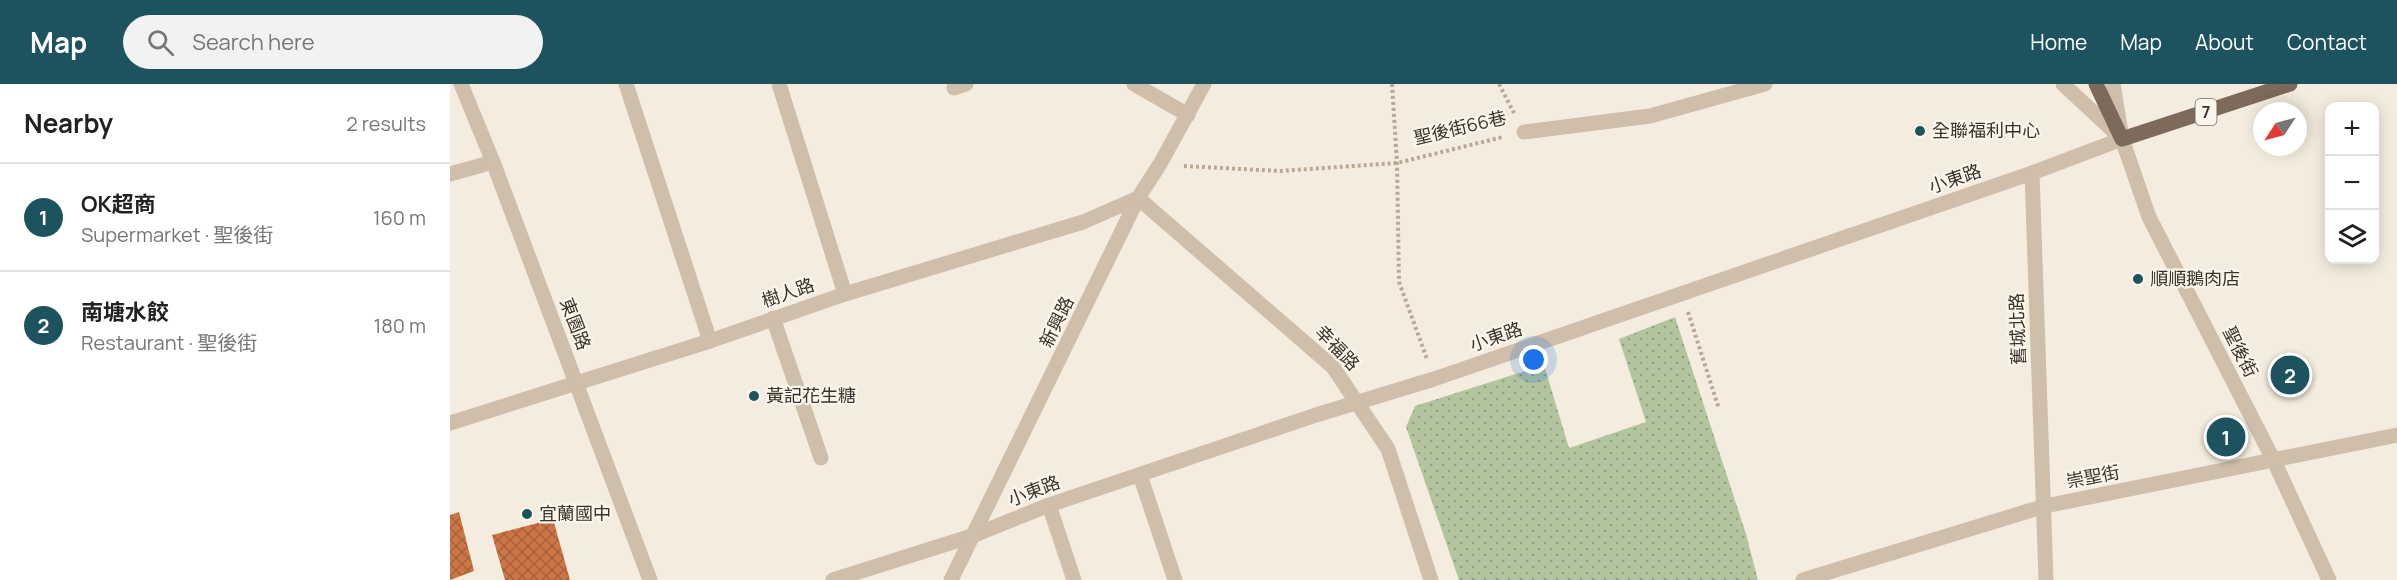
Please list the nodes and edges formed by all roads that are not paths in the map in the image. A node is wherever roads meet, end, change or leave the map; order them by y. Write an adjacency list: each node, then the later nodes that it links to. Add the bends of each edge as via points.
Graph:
1 (461, 84): 14 (street, 東園路)
2 (626, 84): 20 (street)
3 (779, 84): 18 (street)
4 (1134, 84): 11 (street)
5 (1204, 84): 11 (street, 新興路)
6 (1765, 84): 12 (street, 聖後街66巷, via 1650,116)
7 (2063, 84): 13 (street, 聖後街)
8 (2096, 84): 13 (main road)
9 (2113, 84): 13 (street, 聖後街)
10 (2290, 84): 13 (main road, 7)
11 (1188, 115): 17 (street, 新興路)
12 (1524, 132)
13 (2122, 139): 15 (street); 26 (street, 聖後街, via 2149,217)
14 (493, 162): 16 (street); 21 (street, 東園路)
15 (2032, 173): 22 (street, 小東路); 29 (street, 舊城北路)
16 (450, 174)
17 (1138, 198): 18 (street, 樹人路, via 1083,222); 22 (street, 幸福路, via 1333,367); 30 (street, 新興路)
18 (845, 294): 19 (street, 樹人路)
19 (773, 318): 20 (street, 樹人路); 25 (street)
20 (710, 341): 21 (street, 樹人路)
21 (577, 383): 23 (street, 樹人路); 31 (street, 東園路)
22 (1358, 402): 27 (street, 小東路); 36 (street, 幸福路, via 1388,449)
23 (450, 423)
24 (2397, 435): 26 (street, 崇聖街)
25 (821, 458)
26 (2274, 461): 29 (street, 崇聖街); 39 (street, 聖後街)
27 (1140, 475): 28 (street, 小東路); 35 (street)
28 (1049, 505): 30 (street, 小東路); 34 (street)
29 (2045, 506): 37 (street, 崇聖街); 38 (street, 舊城北路)
30 (972, 536): 32 (street, 小東路); 33 (street, 新興路)
31 (650, 580)
32 (833, 580)
33 (951, 580)
34 (1074, 580)
35 (1175, 580)
36 (1431, 580)
37 (1803, 580)
38 (2046, 580)
39 (2329, 580)

